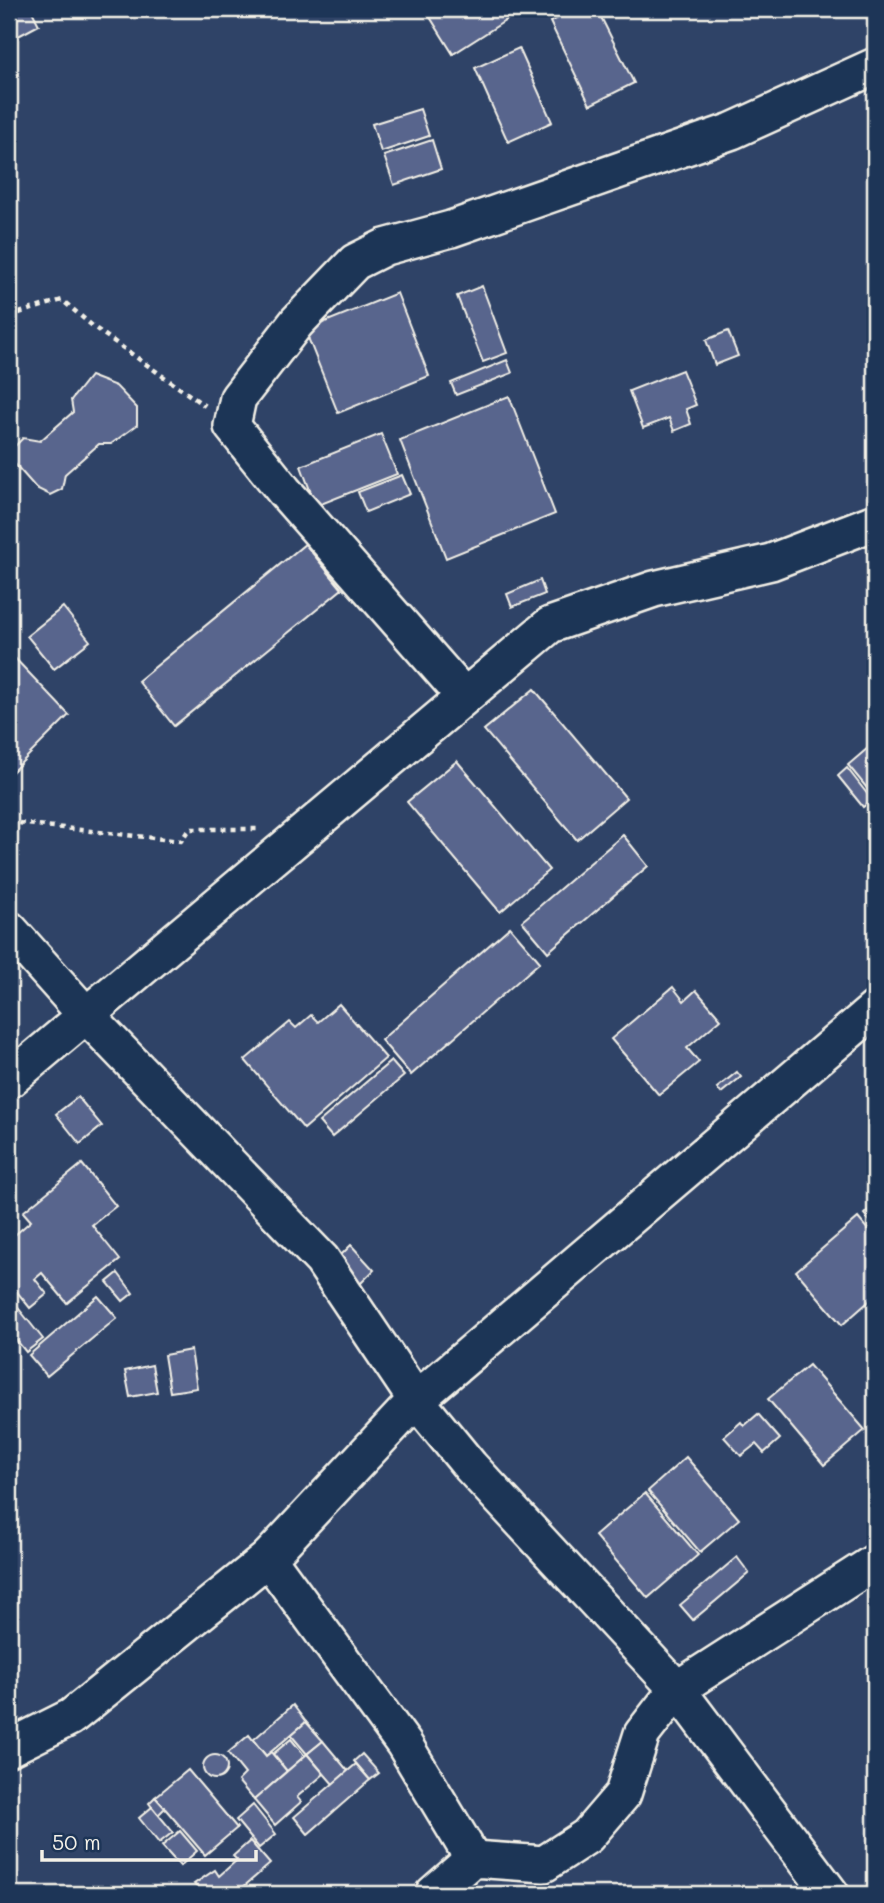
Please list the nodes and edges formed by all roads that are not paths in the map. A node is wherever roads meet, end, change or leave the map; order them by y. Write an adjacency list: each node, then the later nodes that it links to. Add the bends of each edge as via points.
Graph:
1 (875, 66): 3 (street, via 732,131 450,229 385,247 355,262 297,322 238,398 232,426)
2 (875, 522): 3 (street, via 771,562 654,589 550,625)
3 (464, 696): 6 (street)
4 (9, 929): 6 (street)
5 (875, 1009): 8 (street)
6 (85, 1014): 7 (street); 8 (street, via 322,1260)
7 (9, 1080)
8 (416, 1400): 9 (street); 11 (street, via 470,1466)
9 (268, 1558): 12 (street, via 71,1717); 13 (street, via 404,1744)
10 (875, 1562): 11 (street)
11 (677, 1689): 13 (street, via 642,1734 623,1794 587,1836 544,1864); 15 (street)
12 (9, 1748)
13 (474, 1859): 14 (street)
14 (433, 1894)
15 (831, 1894)

